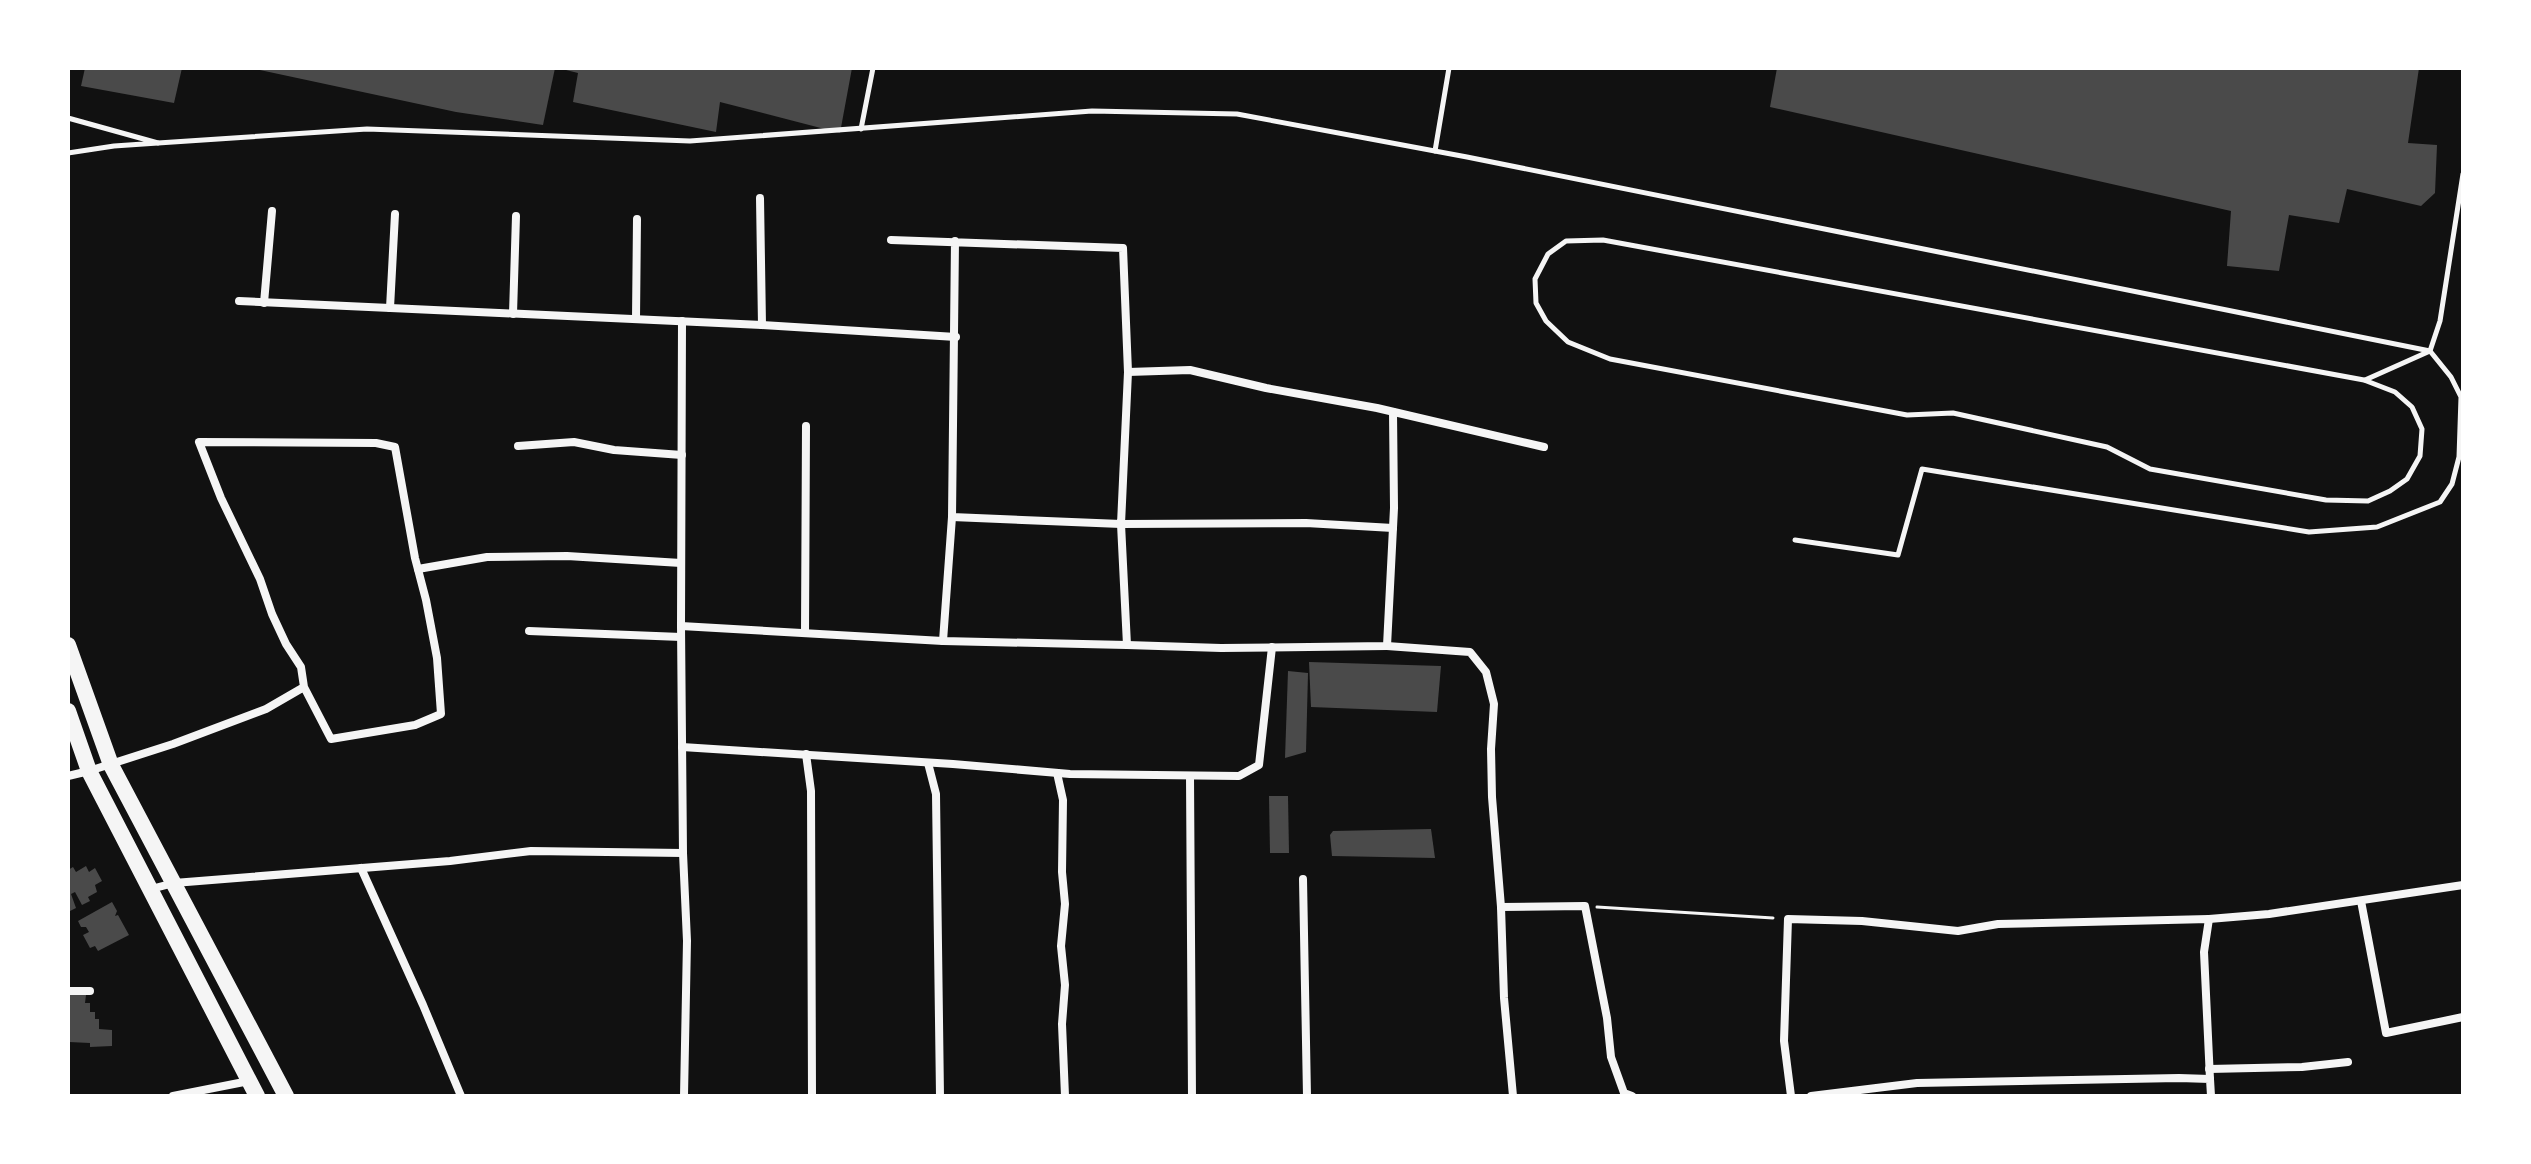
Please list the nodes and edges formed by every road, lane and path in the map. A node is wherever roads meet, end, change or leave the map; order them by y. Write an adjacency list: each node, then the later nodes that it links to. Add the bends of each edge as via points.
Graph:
1 (873, 68): 4 (lane)
2 (1449, 68): 6 (lane)
3 (68, 118): 5 (lane)
4 (861, 129): 5 (lane, via 690,141 367,129); 6 (lane, via 1092,111 1237,114)
5 (158, 143): 7 (lane)
6 (1435, 151): 24 (lane)
7 (68, 153)
8 (2463, 174): 24 (lane, via 2440,321)
9 (760, 198): 22 (street)
10 (272, 211): 17 (street)
11 (395, 214): 18 (street)
12 (516, 216): 19 (street)
13 (637, 219): 20 (street)
14 (891, 240): 15 (street)
15 (955, 241): 23 (street); 25 (street, via 1123,248)
16 (239, 301): 17 (street)
17 (264, 303): 18 (street)
18 (390, 308): 19 (street)
19 (513, 314): 20 (street)
20 (636, 319): 21 (street)
21 (682, 321): 22 (street); 31 (street)
22 (762, 325): 23 (street)
23 (956, 337): 32 (street)
24 (2430, 351): 26 (lane); 35 (lane, via 2461,397 2459,457 2452,484 2440,502 2377,527 2309,532 1922,469 1898,555)
25 (1128, 372): 27 (street, via 1190,370); 33 (street)
26 (2364, 380): 26 (lane, via 1603,240 1566,241 1548,254 1535,279 1536,303 1546,321 1568,342 1610,359 1907,415 1953,413 2107,447 2150,469 2326,500 2368,501 2390,491 2407,479 2420,456 2422,429 2412,407 2395,392)
27 (1393, 412): 30 (street); 34 (street)
28 (806, 426): 40 (street)
29 (518, 446): 31 (street, via 574,442)
30 (1544, 447)
31 (682, 455): 36 (street)
32 (952, 517): 33 (street); 42 (street)
33 (1121, 524): 34 (street); 44 (street)
34 (1393, 528): 45 (street)
35 (1795, 540)
36 (681, 563): 37 (street, via 487,557); 38 (street)
37 (418, 569): 47 (street, via 437,658 441,714 415,725 331,739); 47 (street, via 395,447 199,442 272,614 301,667)
38 (681, 626): 40 (street); 41 (street)
39 (529, 631): 41 (street)
40 (805, 633): 42 (street)
41 (681, 637): 49 (street)
42 (943, 641): 44 (street)
43 (68, 645): 52 (main road)
44 (1127, 645): 46 (street)
45 (1387, 646): 46 (street); 65 (street, via 1470,652 1486,672 1494,704 1492,797)
46 (1272, 647): 56 (street, via 1259,765 1239,776)
47 (304, 687): 52 (street, via 266,709)
48 (68, 711): 53 (main road)
49 (682, 747): 50 (street); 57 (street)
50 (806, 754): 51 (street); 79 (street, via 811,791)
51 (928, 763): 54 (street); 80 (street, via 936,794)
52 (111, 765): 53 (street); 60 (main road)
53 (89, 771): 55 (street); 62 (main road)
54 (1057, 773): 56 (street); 81 (street, via 1063,800)
55 (68, 776)
56 (1190, 776): 82 (street)
57 (683, 853): 58 (street, via 531,851); 78 (street)
58 (361, 868): 60 (street); 77 (street)
59 (1303, 879): 83 (street)
60 (174, 883): 62 (street); 76 (main road)
61 (2463, 885): 63 (street)
62 (151, 889): 74 (main road)
63 (2361, 901): 67 (street); 70 (street, via 2386,1033)
64 (1585, 906): 65 (street); 66 (path); 85 (street, via 1611,1057 1624,1093)
65 (1501, 907): 84 (street)
66 (1788, 919): 67 (street, via 1958,931 1998,924); 86 (street, via 1784,1041)
67 (2209, 919): 72 (street, via 2204,952)
68 (68, 991): 69 (street)
69 (90, 991)
70 (2463, 1017)
71 (2348, 1062): 72 (street)
72 (2209, 1069): 73 (street)
73 (2210, 1079): 87 (street, via 1917,1083); 88 (street)
74 (253, 1088): 75 (street)
75 (173, 1096)
76 (286, 1096)
77 (461, 1096)
78 (684, 1096)
79 (812, 1096)
80 (940, 1096)
81 (1065, 1096)
82 (1192, 1096)
83 (1307, 1096)
84 (1513, 1096)
85 (1632, 1096)
86 (1791, 1096)
87 (1811, 1096)
88 (2211, 1096)

